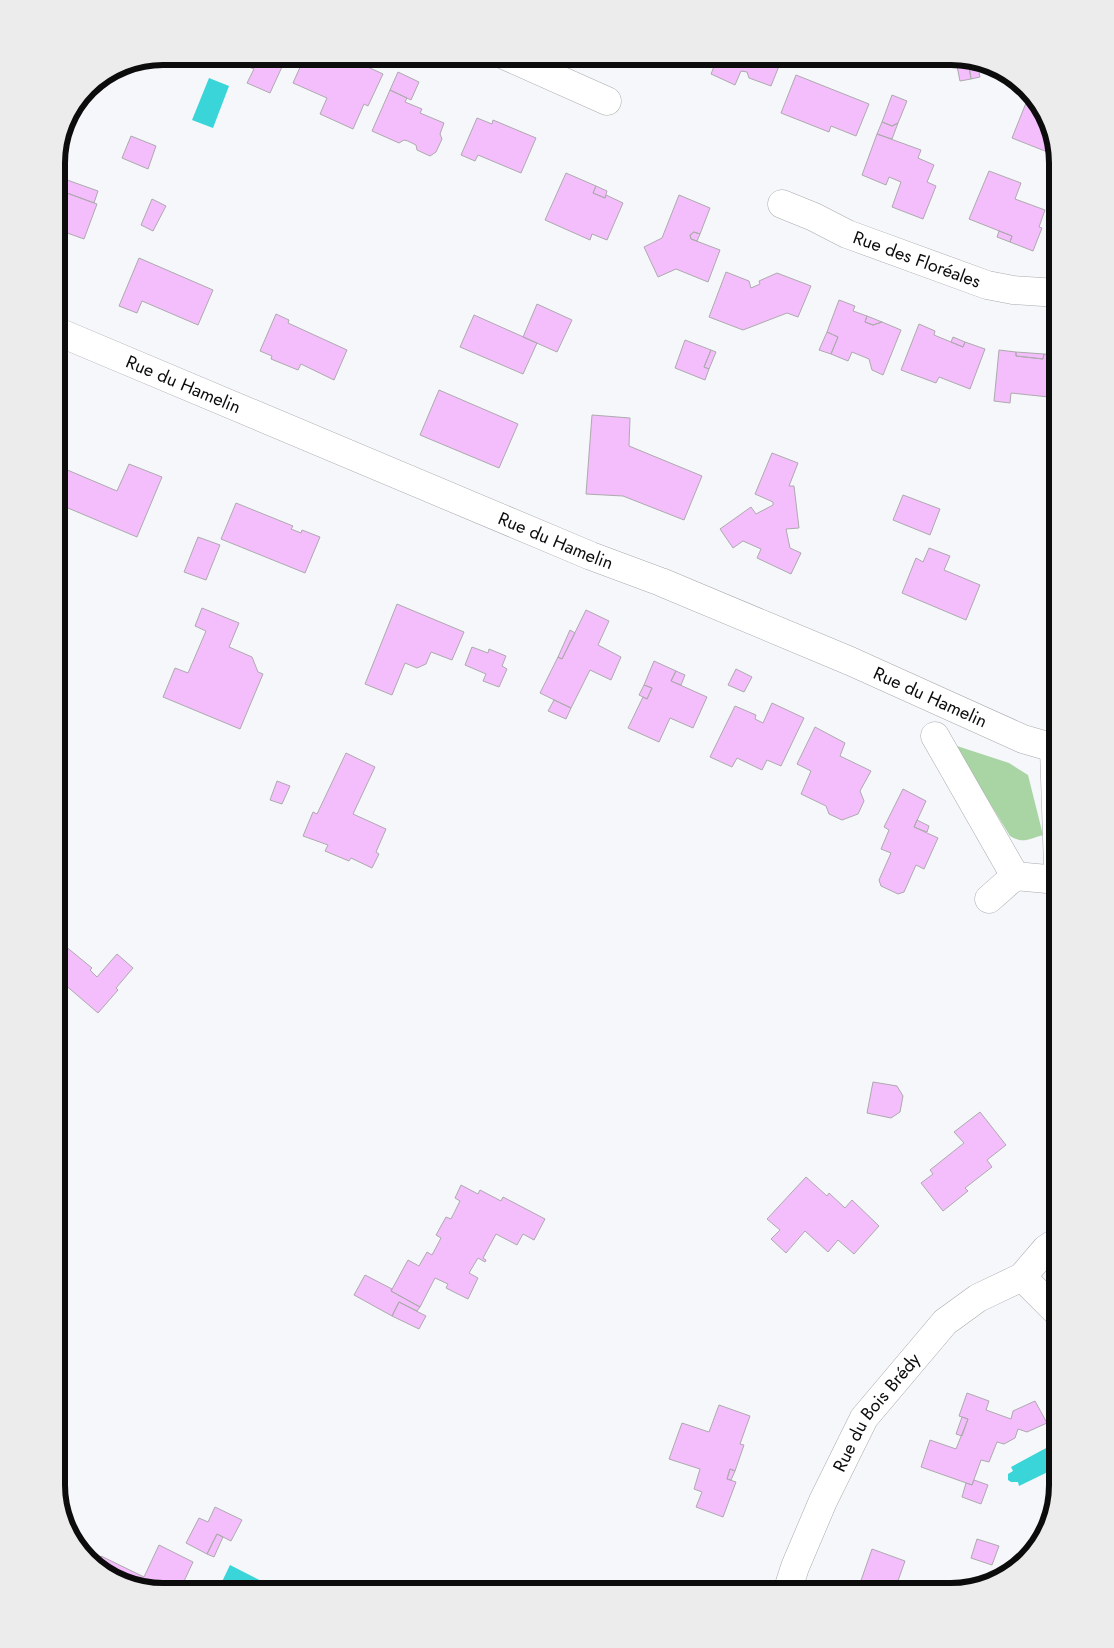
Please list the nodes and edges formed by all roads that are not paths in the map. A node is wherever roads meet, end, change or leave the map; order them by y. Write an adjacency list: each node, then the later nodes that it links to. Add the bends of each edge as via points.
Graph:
1 (526, 65): 2 (street)
2 (607, 101)
3 (782, 204): 4 (street, Rue des Floréales, via 814,216 847,234 987,285)
4 (1049, 292)
5 (65, 335): 7 (street, Rue du Hamelin, via 850,661 1023,739)
6 (935, 736): 8 (street)
7 (1049, 745)
8 (1015, 876): 9 (street); 10 (street)
9 (1049, 879)
10 (989, 899)
11 (1049, 1248): 12 (street, Rue du Bois Brédy)
12 (1022, 1277): 13 (street); 14 (street, Rue du Bois Brédy, via 978,1298 945,1322 864,1418 823,1501)
13 (1049, 1303)
14 (790, 1583)

